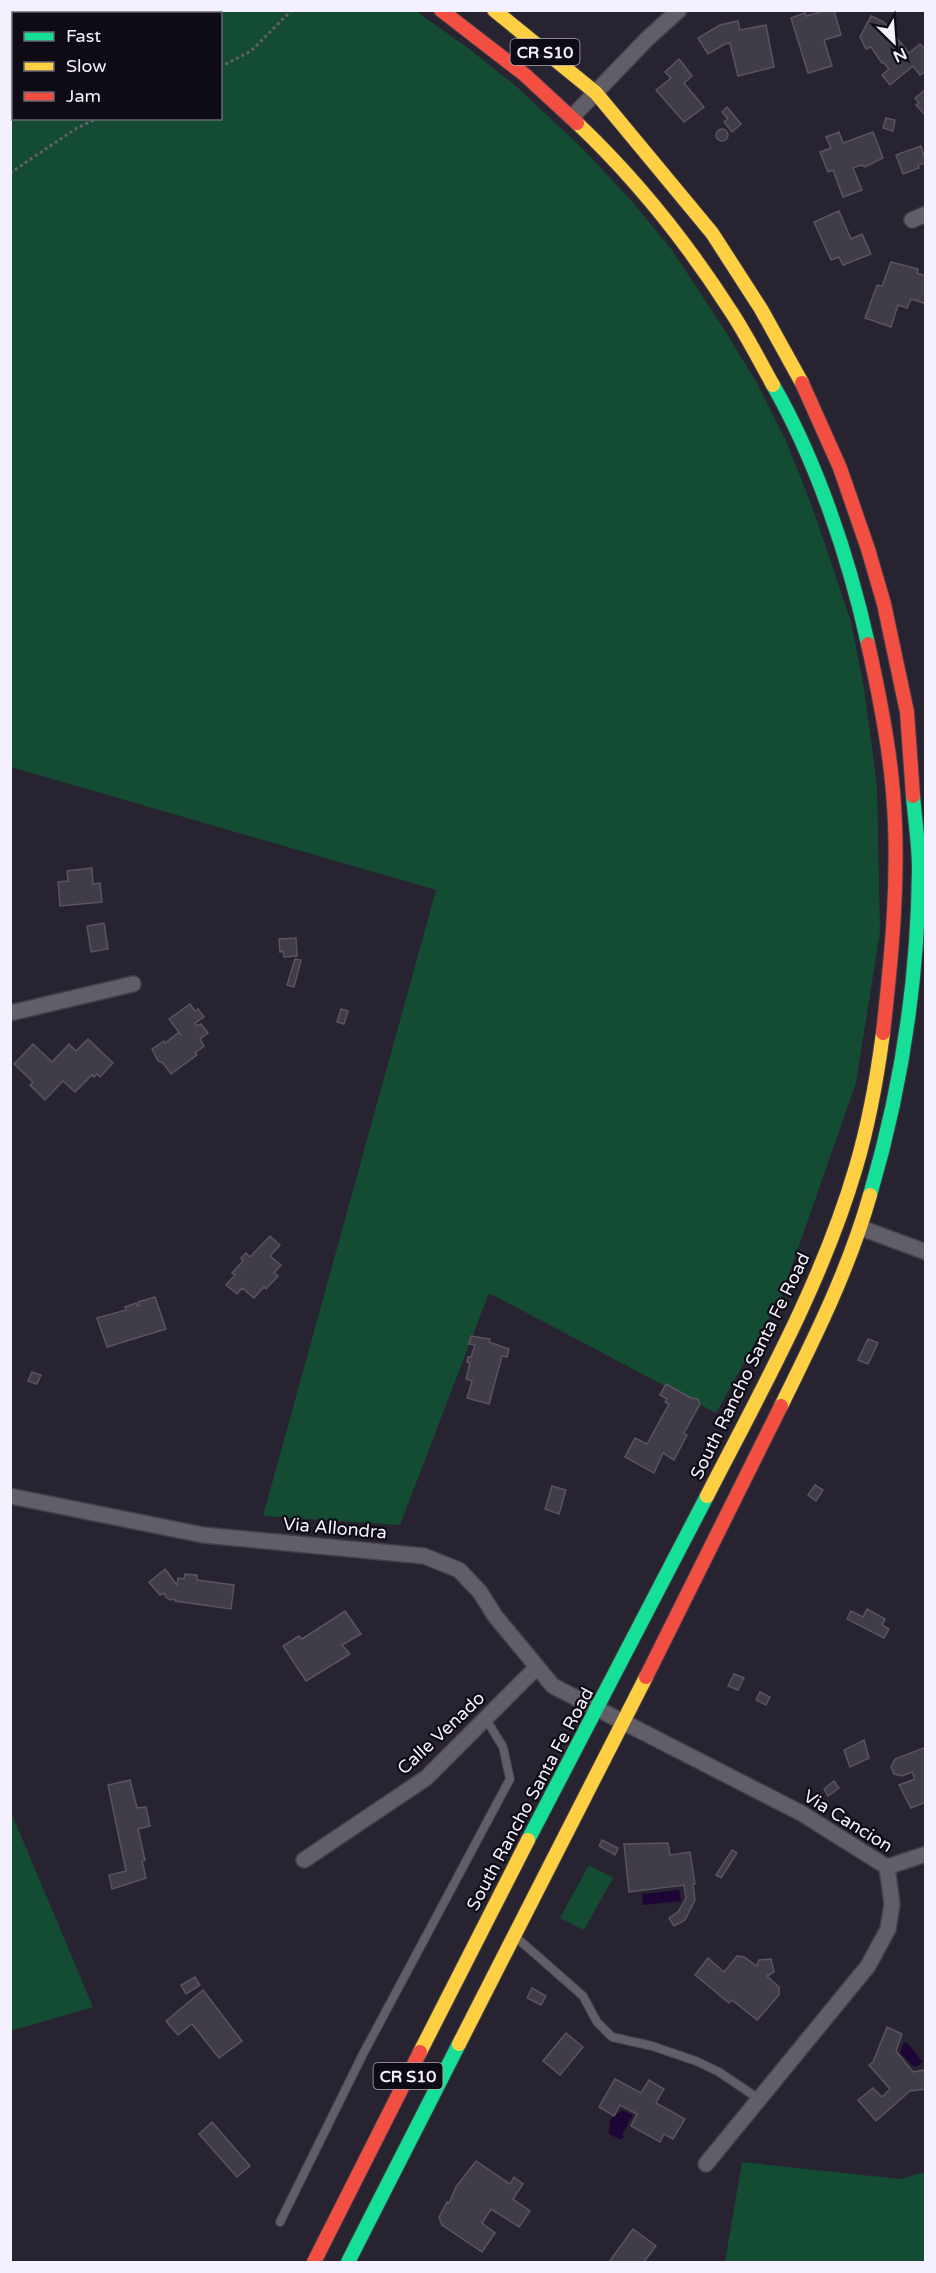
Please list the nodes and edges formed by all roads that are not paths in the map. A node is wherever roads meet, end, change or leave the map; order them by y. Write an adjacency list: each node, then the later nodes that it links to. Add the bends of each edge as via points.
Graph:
1 (441, 10): 5 (main road, South Rancho Santa Fe Road / CR S10, via 488,43)
2 (494, 10): 4 (main road, CR S10)
3 (679, 10): 4 (street)
4 (596, 93): 5 (street); 8 (main road, CR S10, via 712,233 761,309 804,387 840,468 884,604 907,712 919,867 916,957 901,1065 883,1152)
5 (572, 117): 12 (main road, South Rancho Santa Fe Road / CR S10, via 630,178 717,288 765,367 816,475 832,514 870,645 894,801 896,877 878,1067 862,1142 839,1218 785,1345)
6 (133, 984): 7 (street)
7 (10, 1013)
8 (861, 1228): 9 (street); 14 (main road, CR S10, via 825,1318)
9 (926, 1252)
10 (10, 1496): 11 (street, Via Allondra, via 203,1535 424,1556 459,1570)
11 (537, 1667): 12 (street, Via Allondra, via 554,1686); 13 (street, Calle Venado)
12 (598, 1708): 14 (street, Via Cancion); 22 (main road, South Rancho Santa Fe Road / CR S10)
13 (486, 1719): 16 (street, Calle Venado, via 426,1778); 21 (lane, via 502,1748 510,1779 363,2054)
14 (623, 1722): 17 (street, Via Cancion, via 801,1813); 18 (main road, CR S10)
15 (926, 1854): 17 (street)
16 (304, 1860)
17 (887, 1867): 19 (street, Via Cancion, via 892,1904 888,1929 868,1966)
18 (513, 1935): 19 (lane, via 584,1996 597,2022 612,2037 696,2061); 23 (main road, CR S10)
19 (759, 2099): 20 (street, Via Cancion)
20 (706, 2164)
21 (280, 2222)
22 (314, 2262)
23 (348, 2262)

